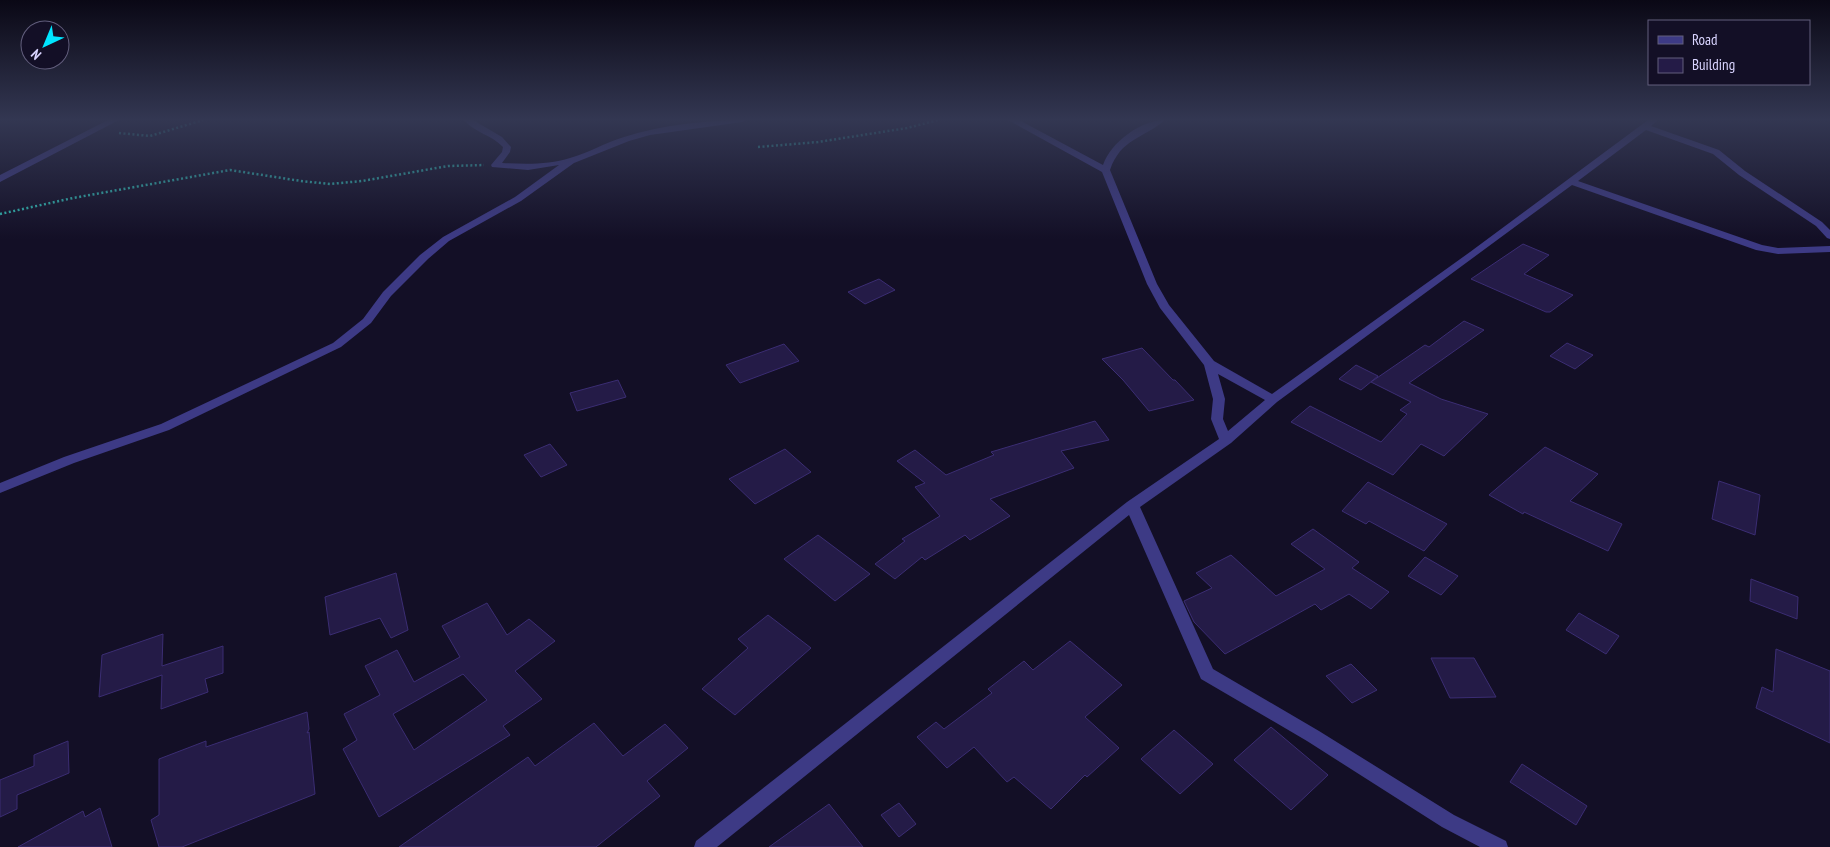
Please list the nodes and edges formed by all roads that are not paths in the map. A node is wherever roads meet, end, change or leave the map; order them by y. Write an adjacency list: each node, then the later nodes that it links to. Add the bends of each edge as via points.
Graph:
1 (39, 160): 10 (street)
2 (500, 160): 8 (street, via 495,165 528,167)
3 (577, 160): 8 (street)
4 (1086, 160): 9 (street)
5 (1109, 160): 9 (street)
6 (1602, 160): 11 (street)
7 (1725, 160): 12 (street, via 1819,224)
8 (571, 162): 17 (street, via 518,198 446,238 387,294 367,321 337,344 165,426)
9 (1106, 170): 14 (street, via 1152,284 1164,306)
10 (0, 180)
11 (1572, 182): 13 (street, via 1760,248 1778,251); 15 (street)
12 (1830, 236)
13 (1830, 249)
14 (1210, 364): 15 (street); 16 (street, via 1219,399 1217,419)
15 (1273, 399): 16 (street)
16 (1226, 440): 18 (street)
17 (0, 488)
18 (1132, 505): 19 (street, via 1207,674); 20 (street)
19 (1458, 826): 21 (street); 22 (street)
20 (703, 847)
21 (1480, 847)
22 (1499, 847)

